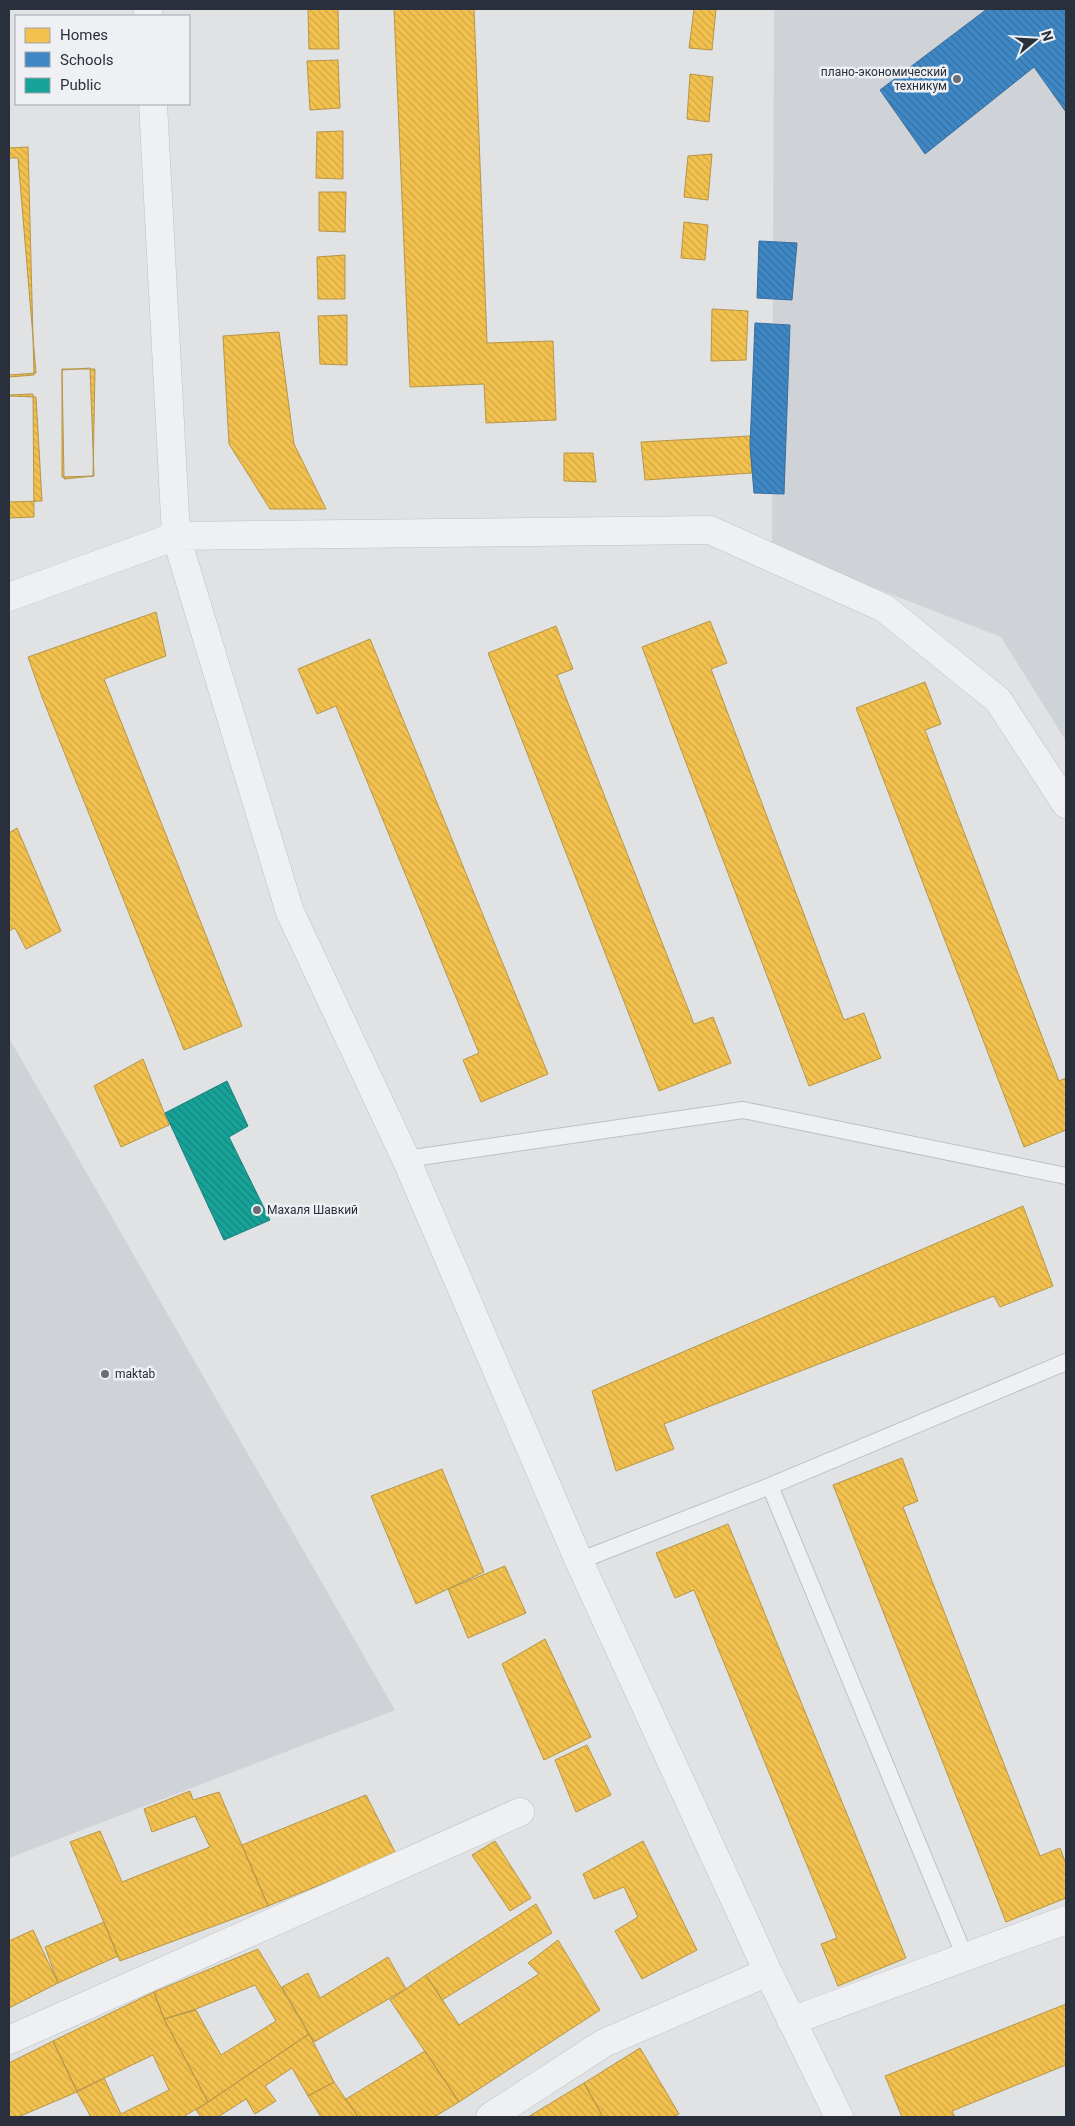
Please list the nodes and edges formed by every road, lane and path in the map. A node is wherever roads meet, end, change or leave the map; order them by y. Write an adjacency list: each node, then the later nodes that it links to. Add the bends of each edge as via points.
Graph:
1 (153, 105): 2 (street)
2 (176, 536): 3 (street); 4 (street, via 710,530 884,608 998,700); 5 (street, via 290,912)
3 (9, 597)
4 (1066, 804)
5 (406, 1159): 6 (lane, via 742,1110); 9 (street)
6 (1066, 1176)
7 (1066, 1362): 8 (lane)
8 (770, 1486): 9 (lane); 12 (lane)
9 (579, 1561): 13 (street)
10 (520, 1812): 15 (street)
11 (1066, 1920): 12 (street)
12 (965, 1957): 14 (street)
13 (768, 1972): 14 (street); 16 (street, via 604,2044)
14 (792, 2021): 17 (street)
15 (9, 2040)
16 (490, 2117)
17 (839, 2117)

